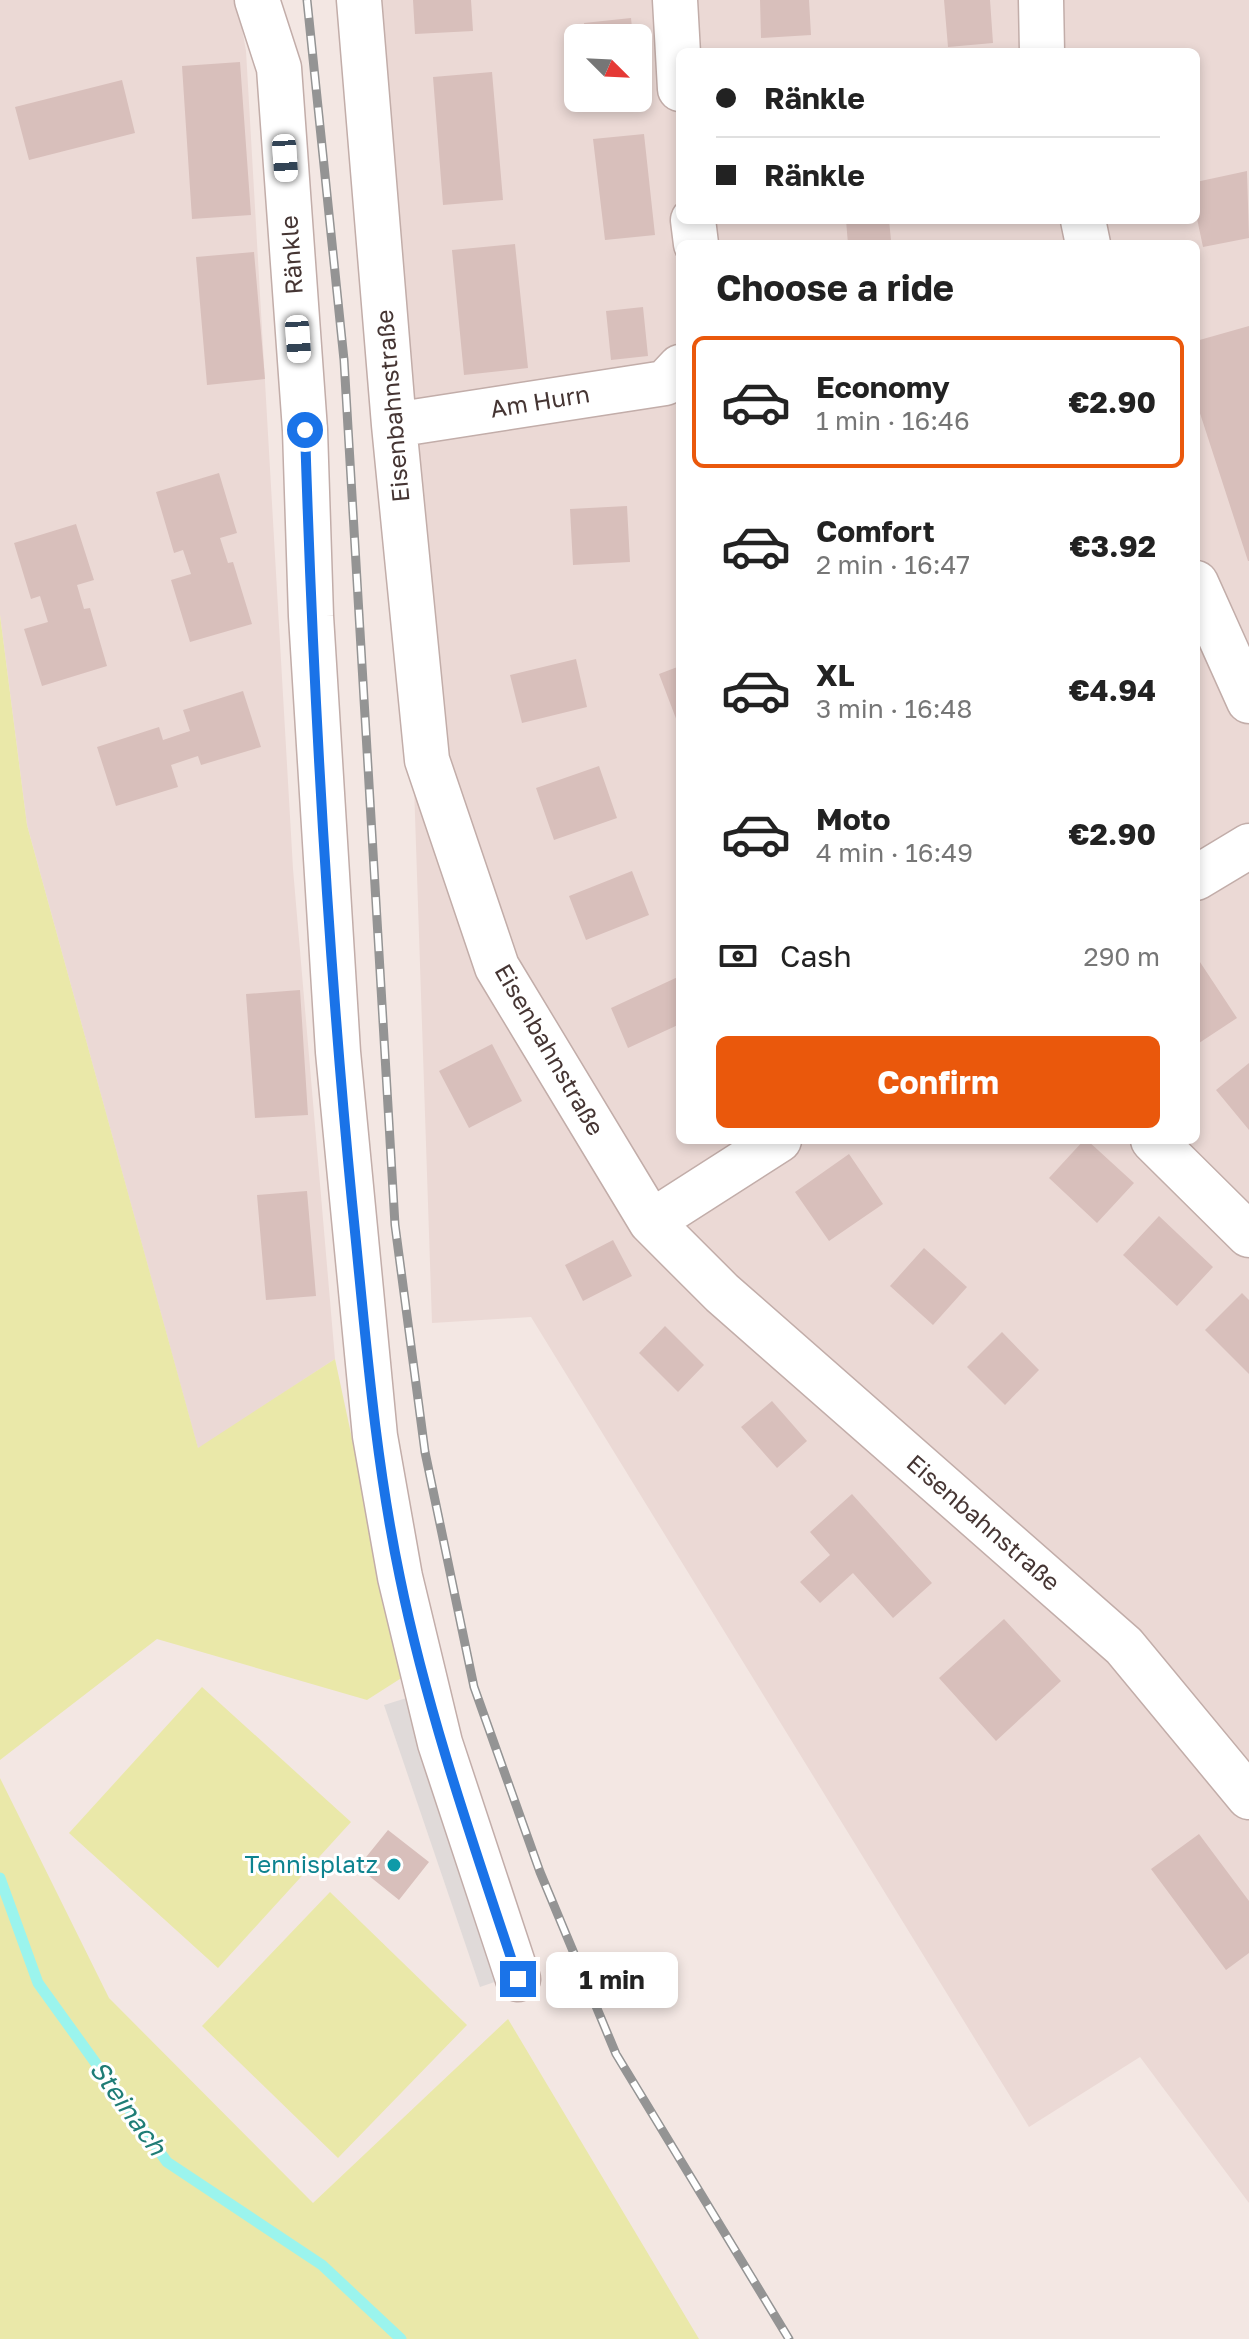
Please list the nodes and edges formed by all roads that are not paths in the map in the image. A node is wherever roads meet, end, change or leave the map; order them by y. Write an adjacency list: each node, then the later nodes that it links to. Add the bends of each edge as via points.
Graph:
1 (257, 0): 18 (street, Ränkle, via 279,68 305,430 338,1052 375,1436 400,1577 440,1743)
2 (359, 0): 8 (street, Eisenbahnstraße)
3 (675, 0): 5 (street)
4 (1041, 0): 6 (street)
5 (678, 48)
6 (1042, 48)
7 (676, 371): 8 (street, Am Hurn, via 665,383)
8 (394, 425): 15 (street, Eisenbahnstraße, via 427,760 497,967)
9 (1200, 592): 10 (street)
10 (1249, 701)
11 (1249, 846): 12 (street)
12 (1200, 876)
13 (773, 1144): 15 (street)
14 (1157, 1144): 16 (street)
15 (651, 1222): 17 (street, Eisenbahnstraße, via 734,1304 1124,1646)
16 (1249, 1235)
17 (1249, 1797)
18 (518, 1979)

